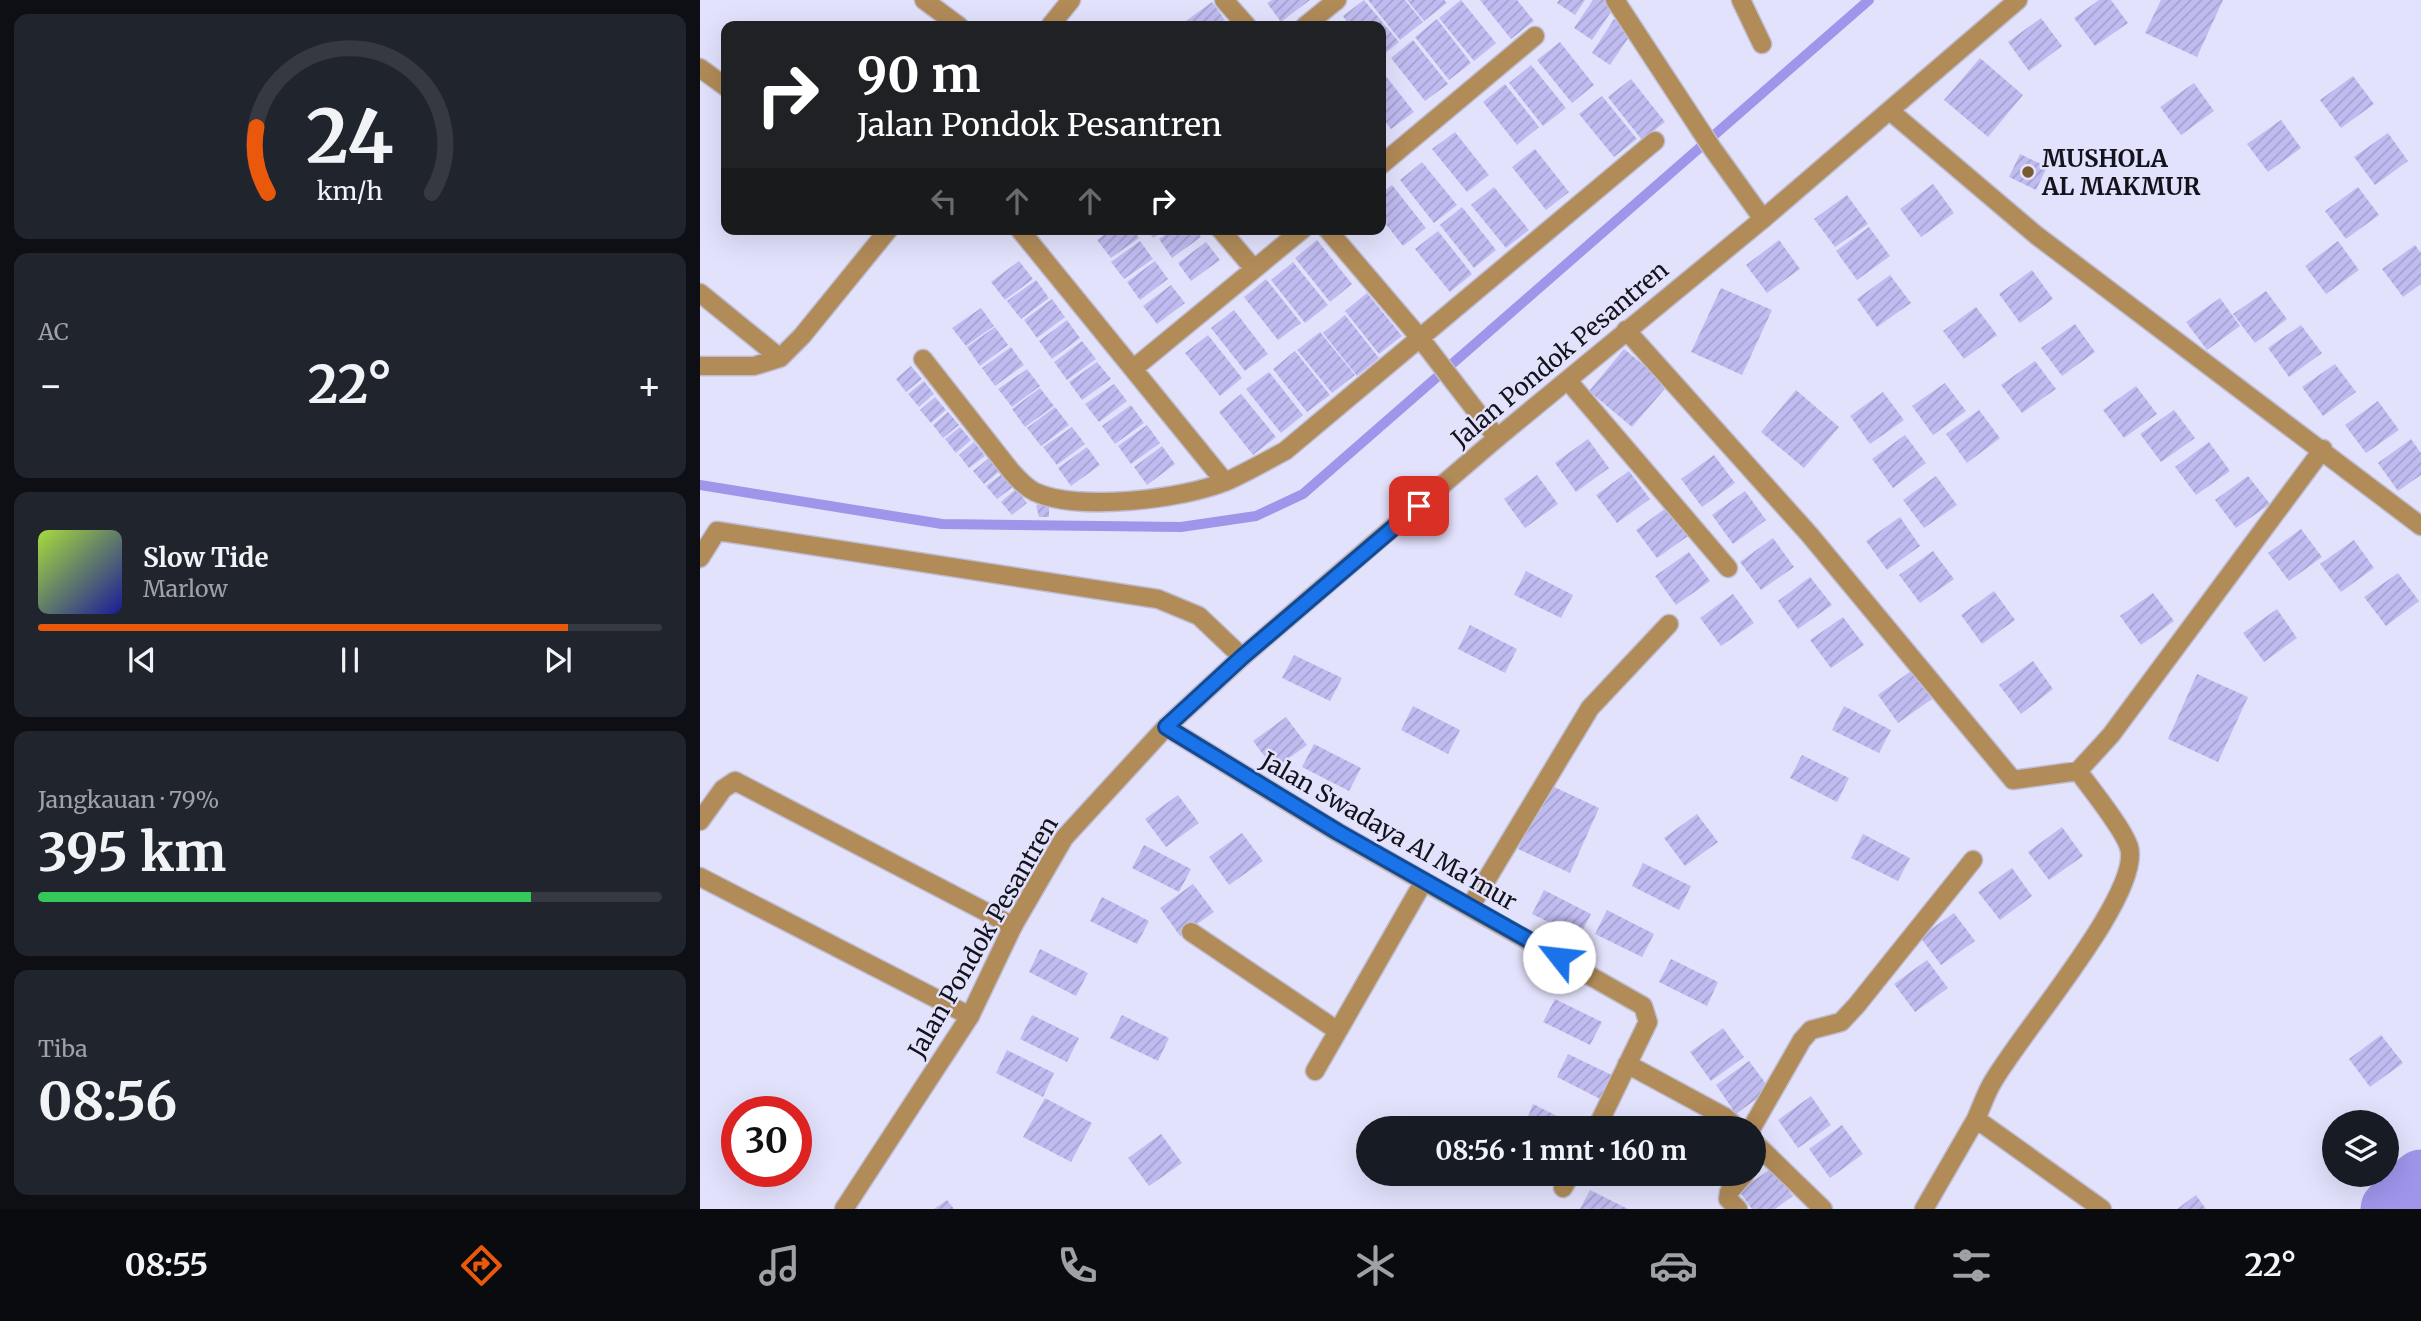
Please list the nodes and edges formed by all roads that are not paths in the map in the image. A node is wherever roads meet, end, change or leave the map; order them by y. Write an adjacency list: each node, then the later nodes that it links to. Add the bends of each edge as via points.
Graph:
1 (924, 0): 8 (street)
2 (1071, 0): 9 (street)
3 (1224, 0): 10 (street)
4 (1337, 0): 11 (street)
5 (1615, 0): 19 (street)
6 (1741, 0): 13 (street)
7 (2018, 0): 16 (street, Jalan Pondok Pesantren)
8 (952, 21)
9 (1054, 21)
10 (1243, 21)
11 (1311, 21)
12 (1535, 36): 18 (street)
13 (1762, 44)
14 (700, 68): 15 (street)
15 (721, 83)
16 (1890, 111): 19 (street, Jalan Pondok Pesantren); 35 (street, via 2036,235)
17 (1655, 141): 28 (street)
18 (1386, 160)
19 (1763, 219): 27 (street, Jalan Pondok Pesantren)
20 (885, 235): 29 (street)
21 (1024, 235): 32 (street)
22 (1225, 235): 25 (street)
23 (1296, 235): 25 (street)
24 (1332, 235): 28 (street)
25 (1254, 269): 32 (street)
26 (700, 293): 29 (street)
27 (1626, 330): 33 (street, Jalan Pondok Pesantren); 43 (street, via 1808,534 2013,780)
28 (1420, 338): 34 (street); 36 (street, via 1285,452)
29 (780, 358): 31 (street, via 754,366)
30 (923, 359): 36 (street, via 1011,471 1038,494 1091,502 1138,502)
31 (700, 366)
32 (1133, 369): 36 (street)
33 (1569, 382): 34 (street, Jalan Pondok Pesantren); 39 (street)
34 (1497, 438): 41 (street, Jalan Pondok Pesantren)
35 (2323, 449): 37 (street); 43 (street, via 2111,735)
36 (1225, 482)
37 (2421, 526)
38 (700, 558): 41 (street, via 717,531 1158,599 1199,616)
39 (1728, 568)
40 (1669, 624): 48 (street, via 1590,708)
41 (1242, 657): 42 (street, Jalan Pondok Pesantren)
42 (1166, 727): 47 (street, Jalan Swadaya Al Ma'mur); 49 (street, Jalan Pondok Pesantren, via 1064,838)
43 (2078, 771): 58 (street, via 2129,846 2131,864 2081,956 1991,1084)
44 (700, 821): 49 (street, via 723,789 735,782)
45 (1973, 860): 57 (street, via 1841,1022 1811,1030 1802,1040)
46 (700, 877): 51 (street)
47 (1424, 881): 48 (street, Jalan Swadaya Al Ma'mur); 52 (street)
48 (1470, 907): 53 (street, Jalan Swadaya Al Ma'mur, via 1643,1006 1648,1021)
49 (1013, 926): 51 (street, Jalan Pondok Pesantren)
50 (1191, 932): 52 (street)
51 (970, 1016): 61 (street, Jalan Pondok Pesantren)
52 (1338, 1031): 54 (street)
53 (1628, 1064): 55 (street, Jalan Swadaya Al Ma'mur); 56 (street)
54 (1315, 1071)
55 (1602, 1116)
56 (1723, 1116)
57 (1758, 1116)
58 (1976, 1119): 64 (street); 65 (street)
59 (1766, 1161): 63 (street)
60 (1734, 1186): 62 (street, via 1728,1199)
61 (844, 1209)
62 (1738, 1209)
63 (1823, 1209)
64 (1924, 1209)
65 (2102, 1209)

